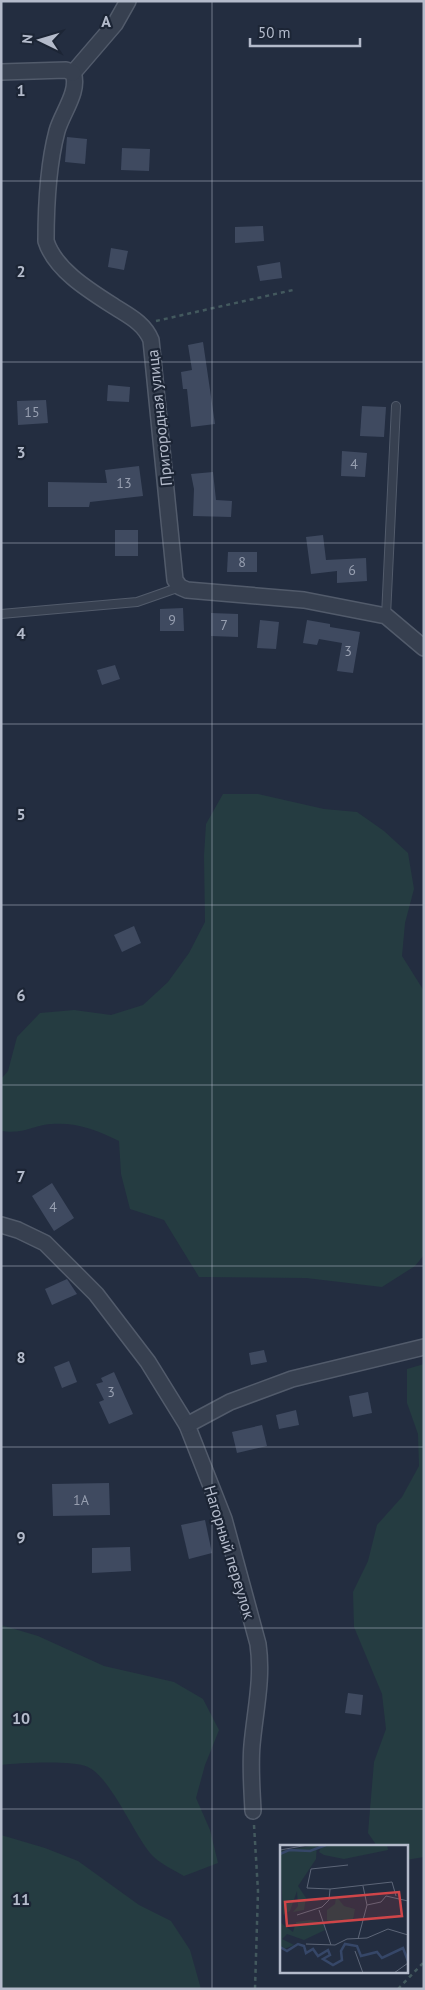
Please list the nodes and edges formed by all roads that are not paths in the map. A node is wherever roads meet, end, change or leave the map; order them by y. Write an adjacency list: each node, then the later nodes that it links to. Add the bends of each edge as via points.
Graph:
1 (128, 1): 3 (street, via 115,24)
2 (1, 72): 3 (street, via 66,70)
3 (73, 73): 5 (street, Пригородная улица, via 73,91 52,153 46,241 59,264 148,332 175,580)
4 (396, 406): 7 (lane)
5 (180, 588): 6 (lane, via 137,602); 7 (street, via 304,600)
6 (1, 614)
7 (386, 616): 8 (street)
8 (424, 648)
9 (1, 1225): 11 (street, Нагорный переулок, via 44,1243 96,1294 148,1362)
10 (424, 1347): 11 (street, via 292,1379 230,1402)
11 (187, 1425): 12 (street, Нагорный переулок, via 224,1519 261,1662 252,1745)
12 (253, 1811)

